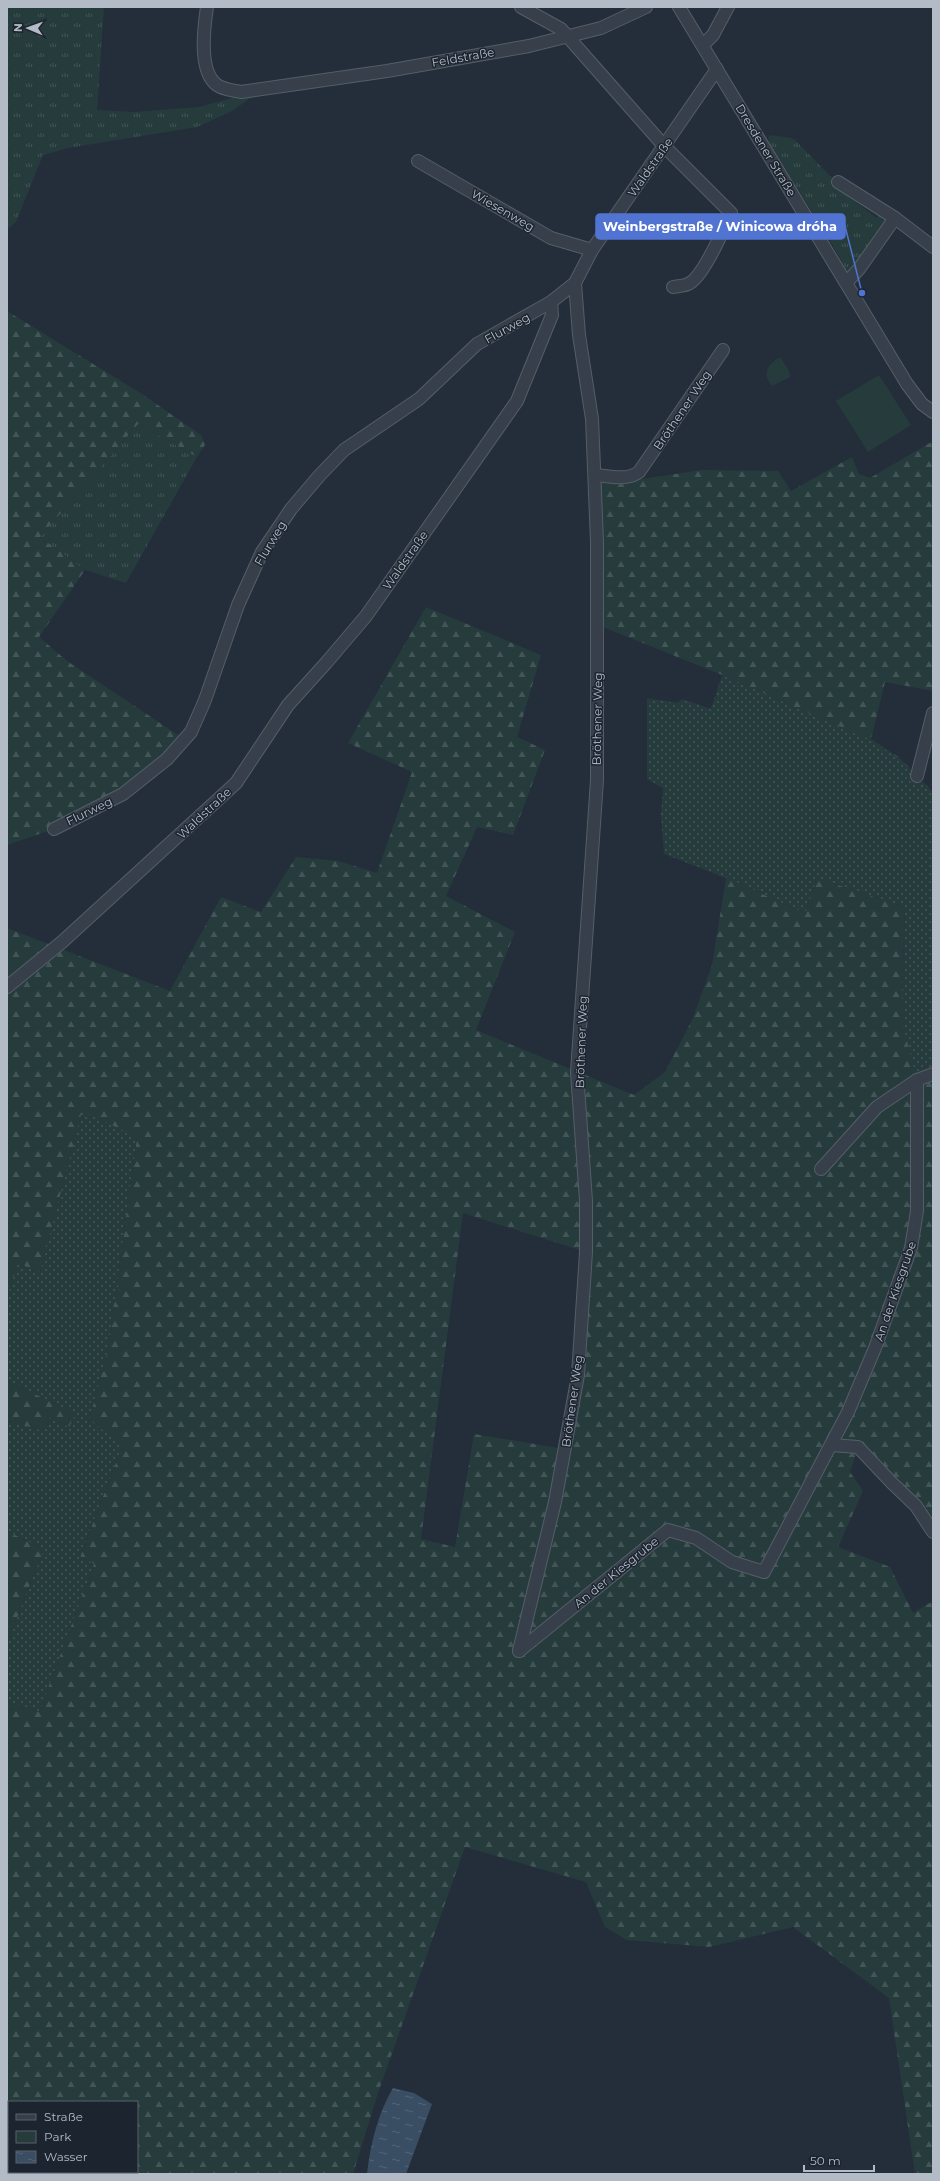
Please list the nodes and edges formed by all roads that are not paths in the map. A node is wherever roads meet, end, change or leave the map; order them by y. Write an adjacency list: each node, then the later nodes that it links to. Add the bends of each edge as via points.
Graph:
1 (207, 7): 6 (street, Feldstraße, via 204,49 207,71 216,84 225,89 241,92 386,71)
2 (521, 7): 6 (street, via 554,24)
3 (646, 7): 6 (street, Feldstraße, via 601,28)
4 (679, 7): 7 (street, Dresdener Straße)
5 (728, 7): 7 (street, via 713,35)
6 (568, 37): 9 (street)
7 (703, 45): 8 (street, Dresdener Straße)
8 (717, 69): 9 (street, Waldstraße); 15 (street, Dresdener Straße)
9 (665, 147): 14 (street, Waldstraße); 17 (street, via 730,213 716,246 698,276 689,284)
10 (418, 161): 14 (street, Wiesenweg, via 551,238)
11 (838, 182): 12 (street)
12 (895, 218): 13 (street); 15 (street, via 859,269)
13 (933, 247)
14 (592, 250): 16 (street, Waldstraße)
15 (846, 282): 20 (street, Dresdener Straße, via 907,384 922,404)
16 (575, 283): 18 (street, Waldstraße); 21 (street, Bröthener Weg)
17 (673, 288)
18 (551, 302): 24 (street, Flurweg, via 477,344 419,399 344,450 324,471 290,509 262,552 238,605 205,700 191,732 167,759 123,794); 25 (street, Waldstraße, via 552,315 517,401 366,616 288,705 236,783 62,942)
19 (723, 350): 21 (street, Bröthener Weg, via 639,472 620,478)
20 (933, 412)
21 (596, 475): 31 (street, Bröthener Weg, via 597,780 577,1072 586,1201 586,1252 579,1368 555,1502)
22 (933, 713): 23 (street)
23 (917, 776)
24 (54, 829)
25 (7, 987)
26 (933, 1074): 27 (street)
27 (916, 1080): 28 (street, via 877,1107); 29 (street, An der Kiesgrube, via 917,1211 911,1248 875,1348)
28 (822, 1169)
29 (831, 1445): 30 (street, via 858,1447 916,1506); 31 (street, An der Kiesgrube, via 764,1572 732,1562 696,1538 668,1530)
30 (933, 1532)
31 (519, 1651)

